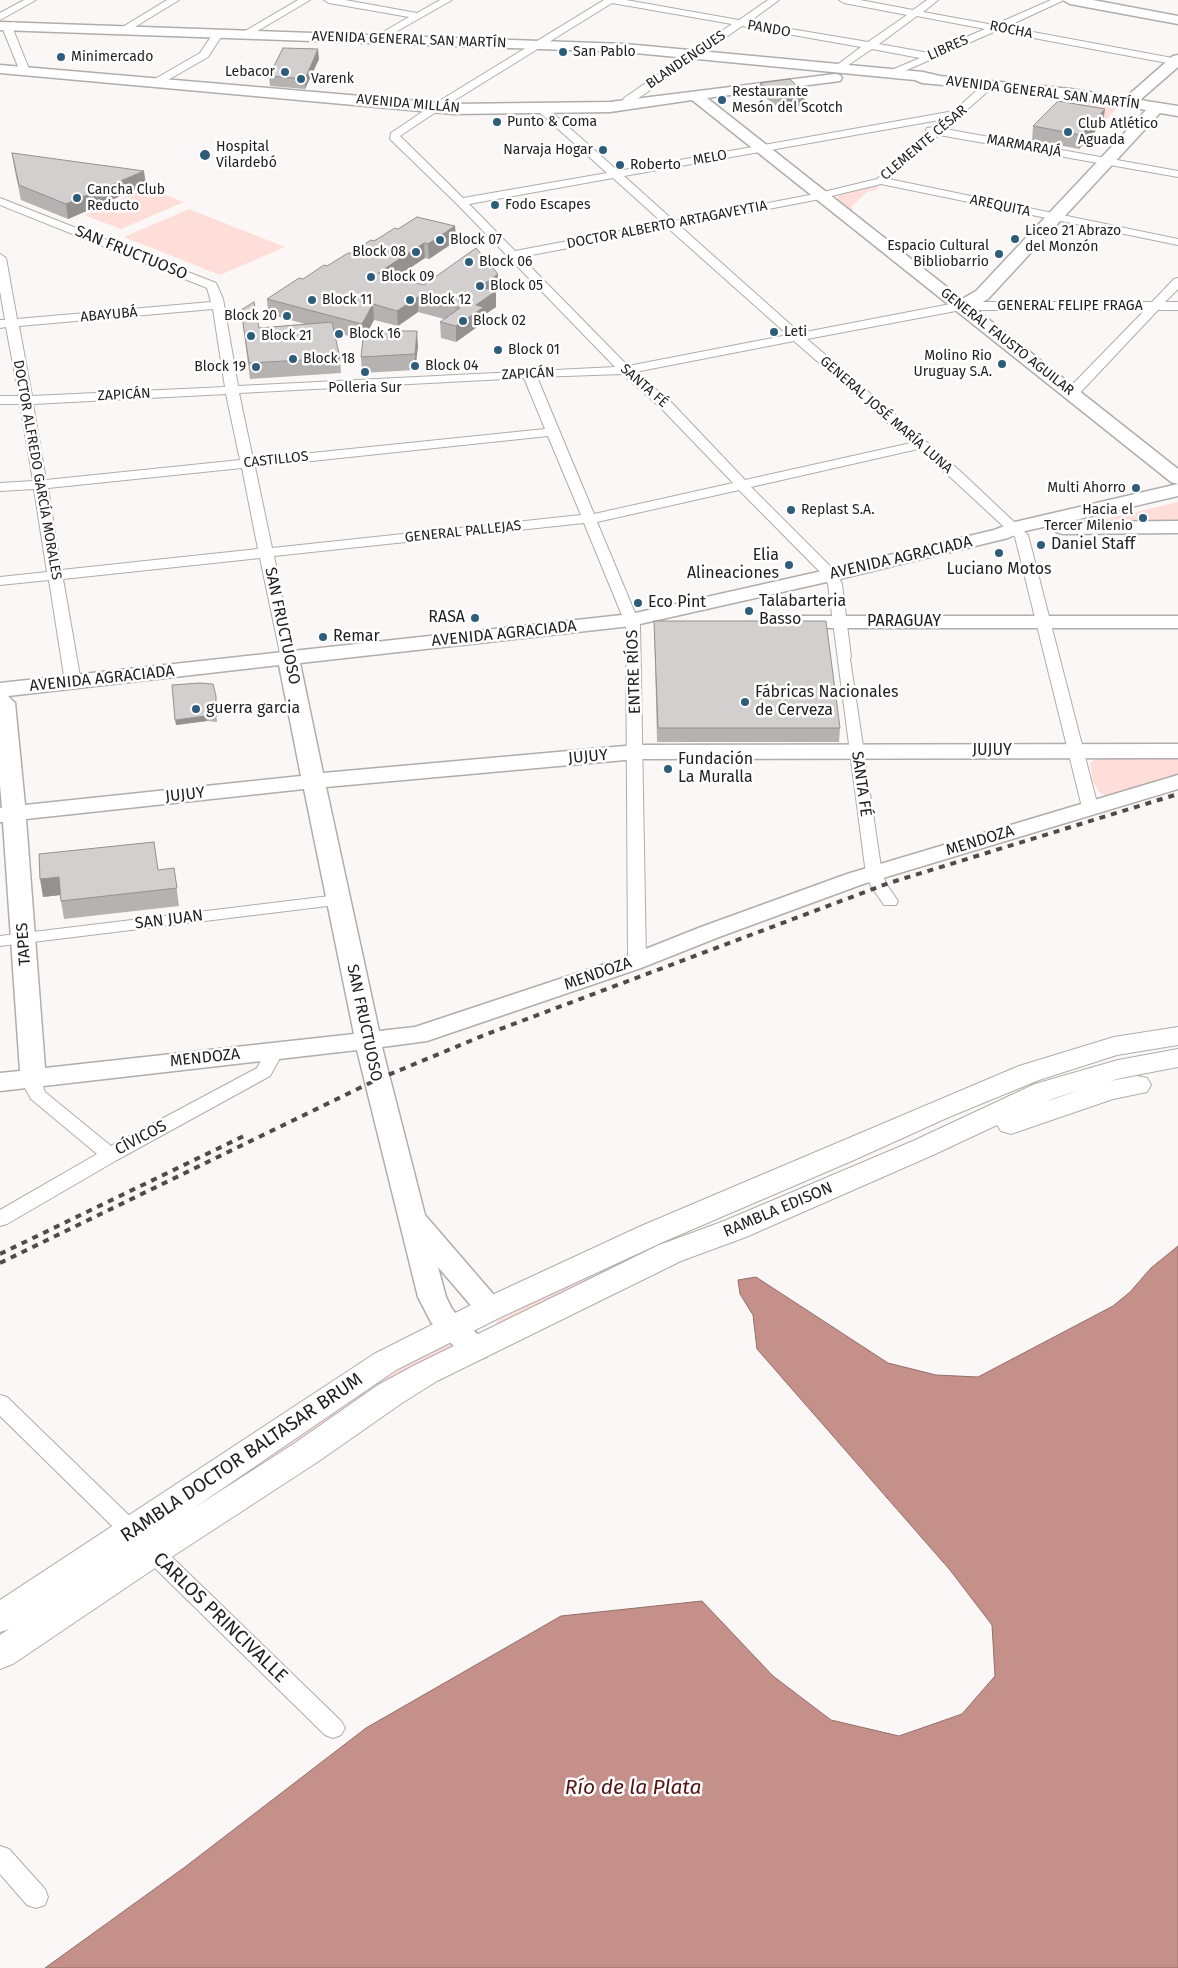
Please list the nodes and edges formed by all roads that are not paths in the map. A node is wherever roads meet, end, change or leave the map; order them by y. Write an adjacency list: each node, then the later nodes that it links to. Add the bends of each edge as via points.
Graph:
1 (31, 0): 16 (street)
2 (174, 0): 18 (street)
3 (305, 0): 20 (street)
4 (329, 0): 13 (street)
5 (447, 0): 13 (street)
6 (610, 0): 15 (street, PANDO); 22 (street)
7 (774, 0): 15 (street, BLANDENGUES)
8 (844, 0): 12 (street, ROCHA)
9 (933, 0): 12 (street)
10 (1059, 0): 17 (street, LIBRES)
11 (1070, 0): 14 (street)
12 (916, 13): 17 (street, ROCHA); 23 (street)
13 (418, 16): 21 (street)
14 (1178, 20)
15 (739, 23): 23 (street, PANDO); 24 (street, BLANDENGUES)
16 (4, 24): 18 (street, AVENIDA GENERAL SAN MARTÍN); 28 (street)
17 (995, 27): 25 (street, LIBRES); 26 (street, ROCHA)
18 (121, 31): 19 (street, AVENIDA GENERAL SAN MARTÍN)
19 (218, 34): 20 (street, AVENIDA GENERAL SAN MARTÍN); 33 (street, via 204,55)
20 (245, 34): 21 (street, AVENIDA GENERAL SAN MARTÍN)
21 (378, 39): 22 (street, AVENIDA GENERAL SAN MARTÍN)
22 (539, 44): 24 (street, AVENIDA GENERAL SAN MARTÍN); 39 (street)
23 (870, 46): 25 (street, PANDO); 29 (street)
24 (694, 54): 29 (street, AVENIDA GENERAL SAN MARTÍN); 37 (street, BLANDENGUES)
25 (928, 56): 30 (street, LIBRES)
26 (1177, 61): 36 (street)
27 (0, 69): 28 (street, AVENIDA MILLÁN)
28 (24, 69): 33 (street, AVENIDA MILLÁN)
29 (849, 70): 30 (street, AVENIDA GENERAL SAN MARTÍN); 31 (street, AVENIDA MILLÁN); 31 (street, AVENIDA MILLÁN); 32 (street, AVENIDA GENERAL SAN MARTÍN)
30 (893, 73): 32 (street, AVENIDA GENERAL SAN MARTÍN)
31 (816, 79): 35 (street, AVENIDA MILLÁN)
32 (937, 80): 34 (street, AVENIDA GENERAL SAN MARTÍN)
33 (157, 82): 39 (street, AVENIDA MILLÁN)
34 (990, 84): 36 (street, AVENIDA GENERAL SAN MARTÍN); 42 (street, CLEMENTE CÉSAR)
35 (694, 95): 37 (street, AVENIDA MILLÁN); 45 (street, GENERAL FAUSTO AGUILAR)
36 (1128, 102): 38 (street, AVENIDA GENERAL SAN MARTÍN)
37 (626, 104): 40 (street, AVENIDA MILLÁN)
38 (1157, 107): 41 (street, AVENIDA GENERAL SAN MARTÍN); 46 (street)
39 (436, 108): 40 (street, AVENIDA MILLÁN); 52 (street, SANTA FÉ, via 395,139)
40 (541, 108): 48 (street, GENERAL JOSÉ MARÍA LUNA)
41 (1178, 111)
42 (959, 113): 43 (street, MELO); 44 (street, CLEMENTE CÉSAR)
43 (899, 124): 44 (street, MARMARAJÁ); 45 (street, MELO)
44 (938, 131): 46 (street, MARMARAJÁ); 49 (street, CLEMENTE CÉSAR)
45 (762, 149): 48 (street, MELO); 50 (street, GENERAL FAUSTO AGUILAR)
46 (1107, 161): 47 (street, MARMARAJÁ); 53 (street)
47 (1178, 174)
48 (616, 175): 52 (street, MELO); 54 (street, GENERAL JOSÉ MARÍA LUNA)
49 (881, 181): 50 (street, CLEMENTE CÉSAR); 53 (street, AREQUITA)
50 (822, 196): 54 (street, DOCTOR ALBERTO ARTAGAVEYTIA); 61 (street, GENERAL FAUSTO AGUILAR)
51 (0, 201): 60 (street, SAN FRUCTUOSO, via 212,286)
52 (461, 202): 56 (street, SANTA FÉ)
53 (1054, 217): 55 (street, AREQUITA); 59 (street)
54 (672, 224): 56 (street, DOCTOR ALBERTO ARTAGAVEYTIA); 65 (street, GENERAL JOSÉ MARÍA LUNA)
55 (1178, 242)
56 (513, 255): 66 (street, SANTA FÉ)
57 (0, 258): 64 (street, DOCTOR ALFREDO GARCÍA MORALES)
58 (1178, 282): 62 (street)
59 (988, 300): 61 (street); 62 (street, GENERAL FELIPE FRAGA)
60 (217, 305): 64 (street, ABAYUBÁ); 68 (street, SAN FRUCTUOSO)
61 (961, 306): 65 (street, ZAPICÁN); 69 (street, GENERAL FAUSTO AGUILAR)
62 (1156, 306): 63 (street, GENERAL FELIPE FRAGA); 69 (street)
63 (1178, 306)
64 (6, 324): 71 (street, DOCTOR ALFREDO GARCÍA MORALES)
65 (798, 338): 66 (street, ZAPICÁN); 73 (street, GENERAL JOSÉ MARÍA LUNA)
66 (625, 370): 67 (street, ZAPICÁN); 76 (street, SANTA FÉ, via 665,404)
67 (529, 374): 68 (street, ZAPICÁN); 72 (street, ENTRE RÍOS)
68 (232, 390): 71 (street, ZAPICÁN); 74 (street, SAN FRUCTUOSO)
69 (1072, 394): 75 (street, GENERAL FAUSTO AGUILAR)
70 (0, 400): 71 (street, ZAPICÁN)
71 (26, 400): 77 (street, DOCTOR ALFREDO GARCÍA MORALES)
72 (552, 432): 74 (street, CASTILLOS); 81 (street, ENTRE RÍOS)
73 (919, 445): 76 (street, GENERAL PALLEJAS); 84 (street, GENERAL JOSÉ MARÍA LUNA, via 954,473)
74 (248, 462): 77 (street, CASTILLOS); 85 (street, SAN FRUCTUOSO)
75 (1178, 478)
76 (741, 484): 81 (street, GENERAL PALLEJAS); 87 (street, SANTA FÉ)
77 (41, 485): 78 (street, CASTILLOS); 86 (street, DOCTOR ALFREDO GARCÍA MORALES)
78 (0, 487)
79 (1178, 490): 84 (street, AVENIDA AGRACIADA)
80 (1178, 498): 83 (street, AVENIDA AGRACIADA)
81 (588, 518): 85 (street, GENERAL PALLEJAS); 89 (street, ENTRE RÍOS)
82 (1178, 527): 83 (street)
83 (1051, 528): 84 (street, AVENIDA AGRACIADA)
84 (1012, 532): 87 (street, AVENIDA AGRACIADA); 92 (street)
85 (266, 552): 86 (street, GENERAL PALLEJAS); 95 (street, SAN FRUCTUOSO)
86 (56, 575): 88 (street, GENERAL PALLEJAS); 96 (street, DOCTOR ALFREDO GARCÍA MORALES)
87 (830, 575): 89 (street, AVENIDA AGRACIADA); 91 (street, SANTA FÉ, via 835,584)
88 (0, 581)
89 (631, 620): 94 (street, via 668,624); 95 (street, AVENIDA AGRACIADA); 102 (street, ENTRE RÍOS)
90 (773, 622): 91 (street, PARAGUAY)
91 (839, 622): 92 (street, PARAGUAY); 100 (street, SANTA FÉ)
92 (1044, 622): 93 (street, PARAGUAY); 99 (street)
93 (1178, 622)
94 (706, 623)
95 (288, 658): 96 (street, AVENIDA AGRACIADA); 103 (street, SAN FRUCTUOSO)
96 (73, 682): 97 (street, AVENIDA AGRACIADA)
97 (0, 690)
98 (0, 700): 106 (street, TAPES, via 4,703)
99 (1076, 750): 100 (street, JUJUY); 101 (street, JUJUY); 105 (street)
100 (856, 751): 102 (street, JUJUY); 107 (street, SANTA FÉ)
101 (1178, 751)
102 (636, 752): 103 (street, JUJUY); 112 (street, ENTRE RÍOS)
103 (314, 782): 106 (street, JUJUY); 108 (street, SAN FRUCTUOSO)
104 (1178, 782): 105 (street, MENDOZA)
105 (1090, 807): 107 (street, MENDOZA)
106 (7, 814): 110 (street, TAPES)
107 (874, 874): 109 (street, SANTA FÉ); 112 (street, MENDOZA)
108 (338, 900): 110 (street, SAN JUAN); 115 (street, SAN FRUCTUOSO)
109 (890, 901)
110 (24, 938): 111 (street, SAN JUAN); 119 (street, TAPES)
111 (0, 941)
112 (637, 961): 115 (street, MENDOZA, via 439,1030 411,1037)
113 (1178, 1018): 122 (main road, via 1068,1040 965,1081 870,1127)
114 (1178, 1036): 122 (main road, RAMBLA EDISON, via 1114,1046 1029,1073)
115 (368, 1040): 116 (street, MENDOZA); 124 (street, SAN FRUCTUOSO)
116 (269, 1050): 119 (street, MENDOZA); 123 (street, CÍVICOS, via 270,1060 264,1072)
117 (1178, 1058): 121 (main road, RAMBLA EDISON, via 1118,1069 1045,1091)
118 (1178, 1077): 121 (main road, via 1108,1091 1011,1124)
119 (33, 1078): 120 (street, MENDOZA); 123 (street, TAPES, via 37,1095)
120 (0, 1082)
121 (923, 1148): 127 (main road, RAMBLA EDISON, via 735,1229)
122 (844, 1153): 126 (main road, RAMBLA EDISON, via 652,1234)
123 (110, 1156): 125 (street, CÍVICOS)
124 (411, 1218): 126 (street, SAN FRUCTUOSO); 127 (street, SAN FRUCTUOSO, via 432,1297 441,1315)
125 (0, 1219)
126 (490, 1309): 127 (main road, RAMBLA DOCTOR BALTASAR BRUM)
127 (464, 1339): 128 (main road, RAMBLA EDISON); 130 (main road, RAMBLA DOCTOR BALTASAR BRUM, via 385,1362)
128 (390, 1394): 130 (main road, RAMBLA DOCTOR BALTASAR BRUM, via 308,1452)
129 (0, 1404): 130 (street, CARLOS PRINCIVALLE)
130 (142, 1542): 131 (main road, RAMBLA DOCTOR BALTASAR BRUM); 132 (main road, RAMBLA DOCTOR BALTASAR BRUM); 133 (street, CARLOS PRINCIVALLE)
131 (0, 1618)
132 (0, 1654)
133 (333, 1728)
134 (0, 1857): 135 (street)
135 (36, 1897)

